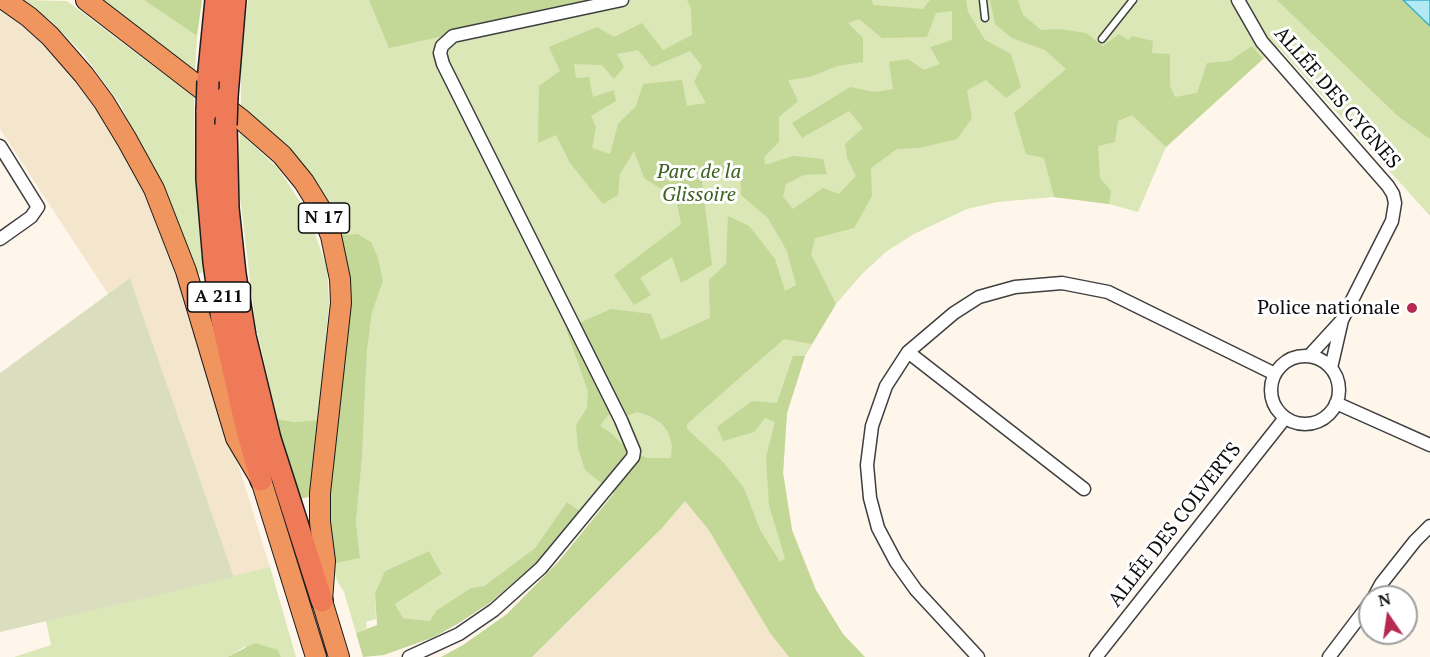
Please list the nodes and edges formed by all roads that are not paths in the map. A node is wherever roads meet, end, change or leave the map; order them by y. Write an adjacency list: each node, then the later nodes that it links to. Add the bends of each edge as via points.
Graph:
1 (5, 0): 21 (highway, via 29,17 70,58 128,140 180,253 236,438)
2 (86, 0): 25 (highway, N 17, via 282,155 320,208 331,236 341,303 320,493 325,561)
3 (216, 0): 21 (highway, A 211, bridge, via 207,111 207,179 214,262 222,320)
4 (235, 0): 25 (highway, A 211, bridge, via 226,125 228,208 235,274 245,336 270,439)
5 (622, 0): 29 (street, via 453,36 442,45 443,64 634,451 541,568 494,610 459,634)
6 (983, 0): 9 (lane)
7 (1133, 0): 10 (lane)
8 (1238, 0): 13 (street, ALLÉE DES CYGNES, via 1262,42 1393,194 1392,221)
9 (985, 18)
10 (1102, 39)
11 (0, 146): 12 (street, via 38,207 31,217)
12 (0, 239)
13 (1342, 320): 15 (street, ALLÉE DES CYGNES); 16 (street, ALLÉE DES CYGNES)
14 (908, 352): 17 (street, via 979,297 1015,287 1062,283 1108,292); 22 (street); 30 (street, via 886,386 872,426 867,465 870,498 878,528 896,562 916,590)
15 (1309, 356): 16 (street); 17 (street, via 1289,360)
16 (1331, 368): 18 (street, via 1339,391)
17 (1275, 374): 19 (street, via 1272,398)
18 (1336, 404): 19 (street, via 1327,416 1314,423 1299,424); 20 (street)
19 (1285, 418): 31 (street, ALLÉE DES COLVERTS)
20 (1430, 445)
21 (261, 480): 27 (highway)
22 (1084, 489)
23 (1430, 526): 24 (street)
24 (1383, 585)
25 (322, 601): 28 (highway, N 17)
26 (1358, 619): 32 (street)
27 (316, 657)
28 (339, 657)
29 (409, 657)
30 (978, 657)
31 (1096, 657)
32 (1329, 657)

